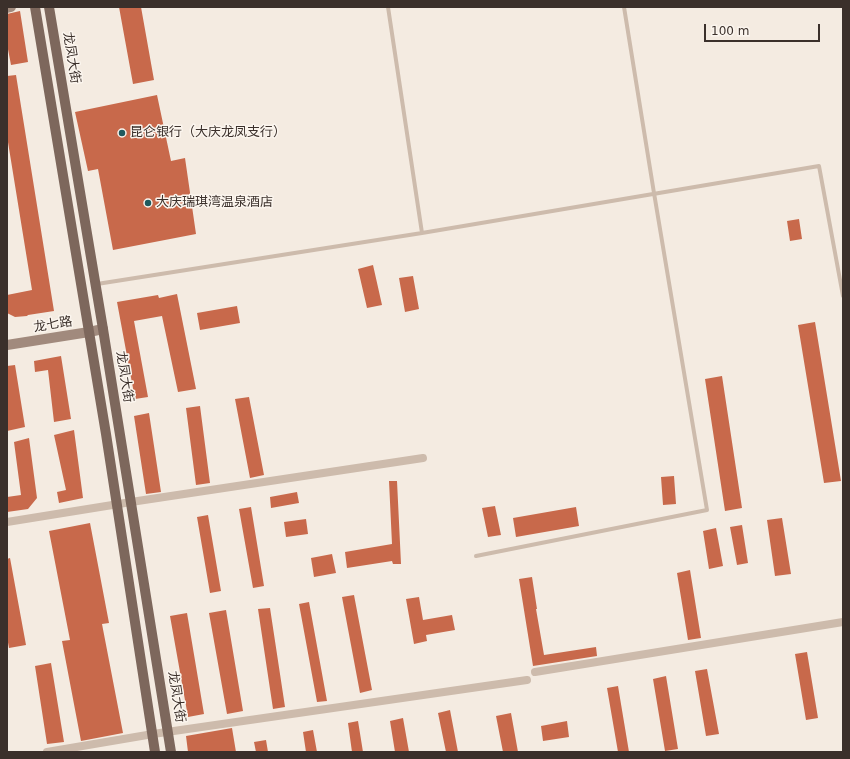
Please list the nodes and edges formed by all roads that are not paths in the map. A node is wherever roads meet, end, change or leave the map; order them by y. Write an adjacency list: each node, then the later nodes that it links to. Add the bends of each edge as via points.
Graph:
1 (11, 7): 6 (street)
2 (35, 7): 12 (main road, 龙凤大街)
3 (49, 7): 9 (main road, 龙凤大街)
4 (388, 7): 8 (lane)
5 (624, 7): 7 (lane)
6 (7, 8)
7 (654, 194): 8 (lane); 10 (lane, via 819,166); 18 (lane, via 708,510)
8 (422, 233): 9 (lane)
9 (96, 284): 11 (main road, 龙凤大街)
10 (843, 296)
11 (103, 329): 12 (street, 龙七路); 15 (main road, 龙凤大街)
12 (89, 332): 13 (street, 龙七路); 16 (main road, 龙凤大街)
13 (7, 345)
14 (423, 458): 15 (street)
15 (131, 502): 16 (street); 22 (main road, 龙凤大街)
16 (117, 504): 17 (street); 23 (main road, 龙凤大街)
17 (7, 522)
18 (476, 556)
19 (843, 622): 20 (street)
20 (535, 672)
21 (527, 680): 22 (street)
22 (168, 732): 23 (street); 26 (main road, 龙凤大街)
23 (153, 734): 24 (street); 25 (main road, 龙凤大街)
24 (47, 752)
25 (156, 752)
26 (171, 752)

